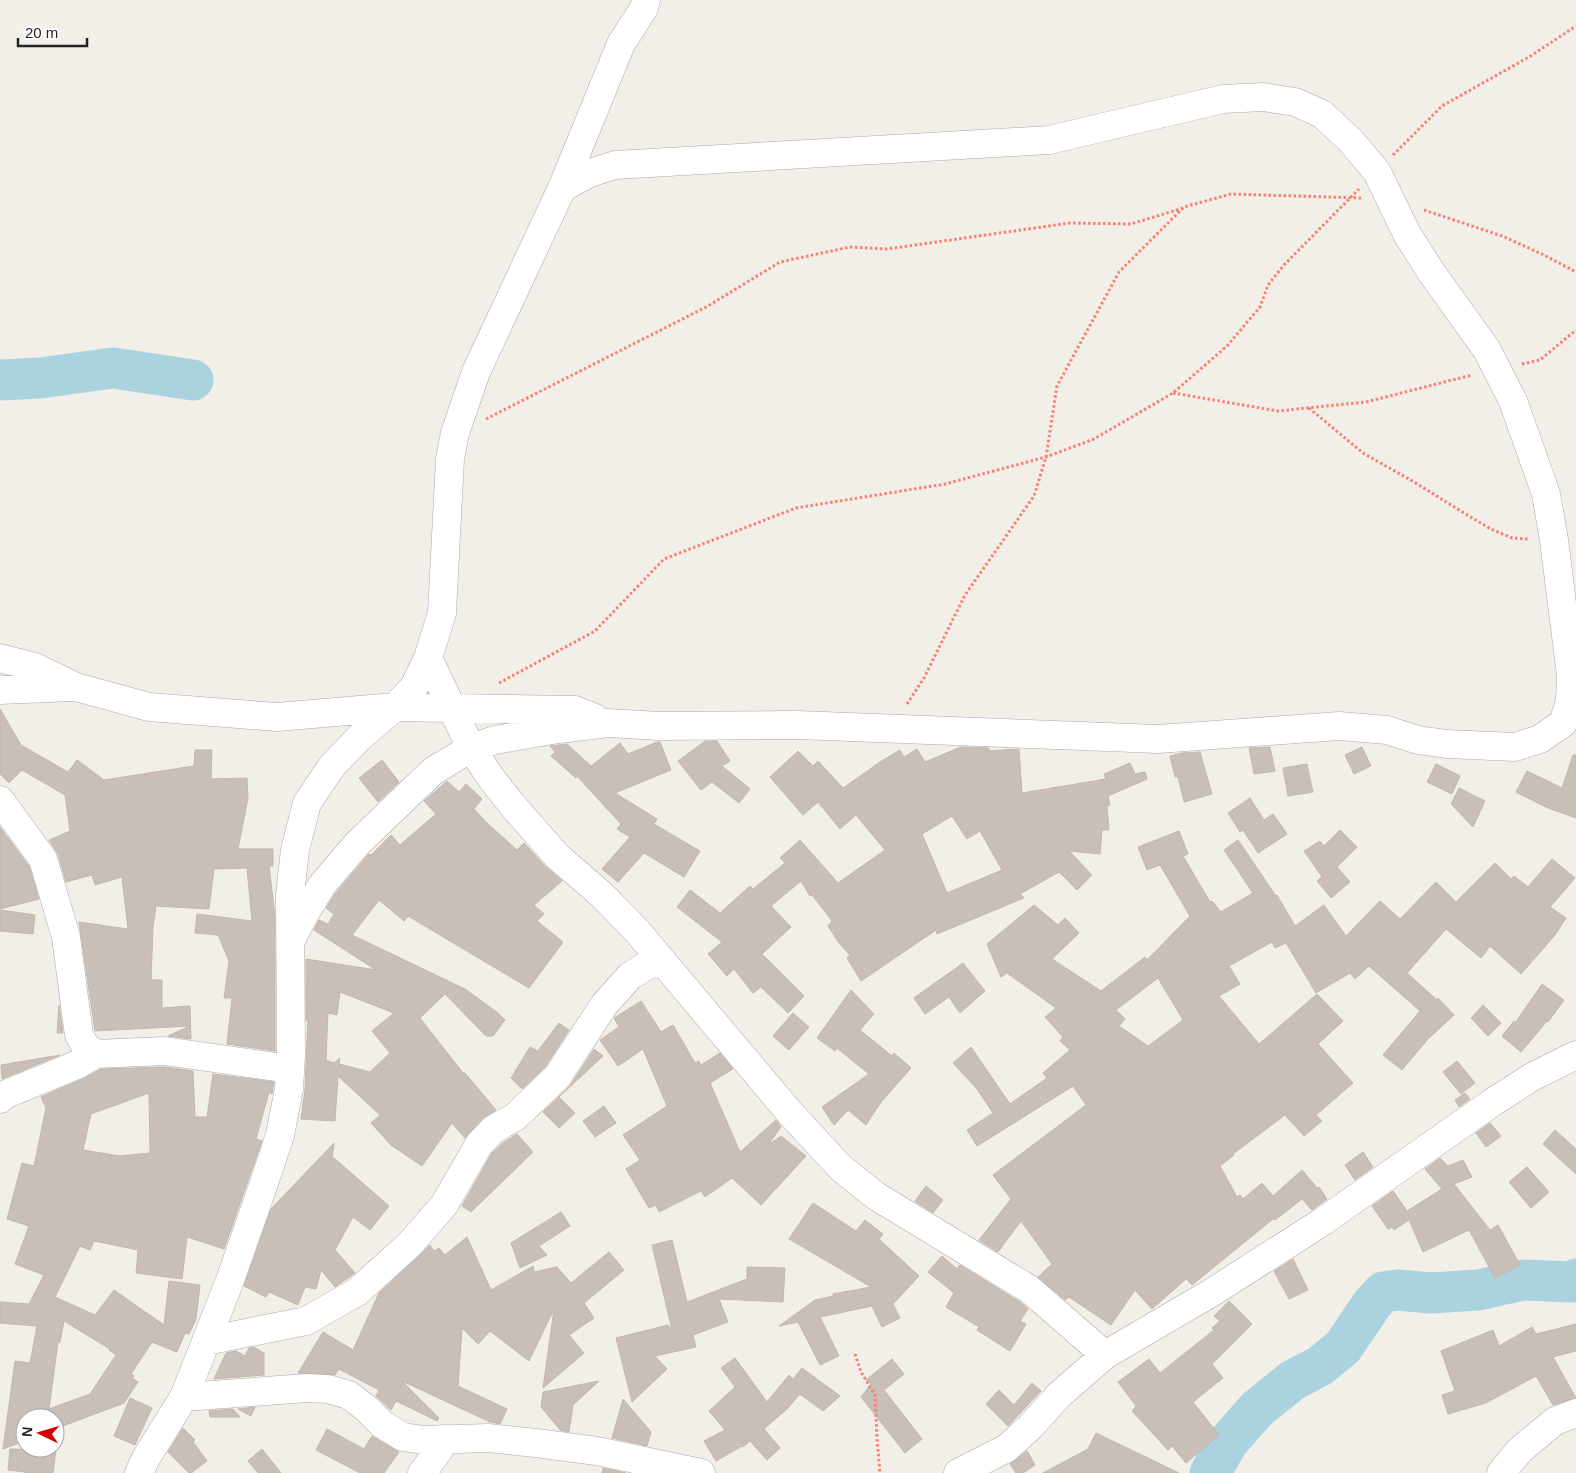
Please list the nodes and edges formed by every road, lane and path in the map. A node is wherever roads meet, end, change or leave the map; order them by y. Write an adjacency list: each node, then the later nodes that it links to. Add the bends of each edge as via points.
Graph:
1 (646, 0): 4 (street, via 621,44)
2 (1576, 26): 3 (path, via 1529,57 1442,106)
3 (1377, 172): 4 (street, via 1322,114 1295,102 1263,97 1223,99 1049,140 615,165 590,173); 5 (path); 6 (street)
4 (562, 188): 13 (street, via 476,372)
5 (1349, 198): 6 (path); 7 (path, via 1231,194); 11 (path, via 1284,265 1268,285 1260,307 1227,346)
6 (1389, 199): 8 (path, via 1502,236); 10 (street, via 1431,272 1487,350)
7 (1184, 207): 13 (path, via 1132,224 1070,223 887,249 850,247 780,262 708,306); 14 (path, via 1119,272 1057,386)
8 (1576, 272)
9 (1576, 330): 10 (path, via 1540,360)
10 (1496, 368): 12 (path, via 1366,402); 15 (street, via 1513,402)
11 (1173, 393): 12 (path, via 1278,410); 14 (path, via 1094,439)
12 (1309, 408): 15 (path, via 1363,453 1492,529 1512,538)
13 (455, 433): 17 (street, via 450,459 442,613)
14 (1046, 458): 18 (path, via 945,484 796,508 664,559 595,631); 25 (path, via 1034,496 965,594 924,678)
15 (1565, 544): 24 (street)
16 (0, 658): 19 (street, via 35,666)
17 (428, 658): 21 (street, via 414,687); 22 (street)
18 (494, 686)
19 (76, 687): 20 (street); 21 (street, via 149,707 277,717)
20 (0, 690)
21 (395, 707): 22 (street); 28 (street, via 332,766 307,803 295,850 290,894)
22 (452, 708): 23 (street, via 575,710); 26 (street)
23 (609, 723): 25 (street); 26 (street, via 495,740)
24 (1570, 723): 25 (street, via 1540,740 1515,747 1447,744 1418,740 1387,730 1339,726 1158,739)
25 (891, 728)
26 (471, 748): 28 (street, via 433,771 358,844 322,885); 29 (street, via 514,807 557,856 602,895)
27 (0, 800): 30 (street, via 43,859 66,937 79,1036)
28 (291, 940): 32 (street)
29 (659, 958): 34 (street, via 630,976 604,1004 557,1076 515,1117 480,1142 444,1205 410,1244 357,1292 306,1321); 36 (street, via 841,1168 883,1201 1029,1289)
30 (96, 1054): 32 (street, via 165,1052); 33 (street)
31 (1576, 1055): 36 (street, via 1493,1102 1322,1222)
32 (290, 1069): 34 (street, via 280,1135)
33 (0, 1099)
34 (206, 1341): 37 (street)
35 (856, 1354): 43 (path, via 861,1372 875,1395)
36 (1106, 1356): 44 (street, via 1059,1394 1007,1448)
37 (184, 1397): 39 (street, via 328,1389 349,1395 382,1424 403,1437); 40 (street)
38 (1576, 1413): 45 (street, via 1555,1421 1520,1450)
39 (443, 1439): 41 (street); 42 (street, via 488,1438 598,1451)
40 (140, 1473)
41 (422, 1473)
42 (700, 1473)
43 (880, 1473)
44 (958, 1473)
45 (1502, 1473)

